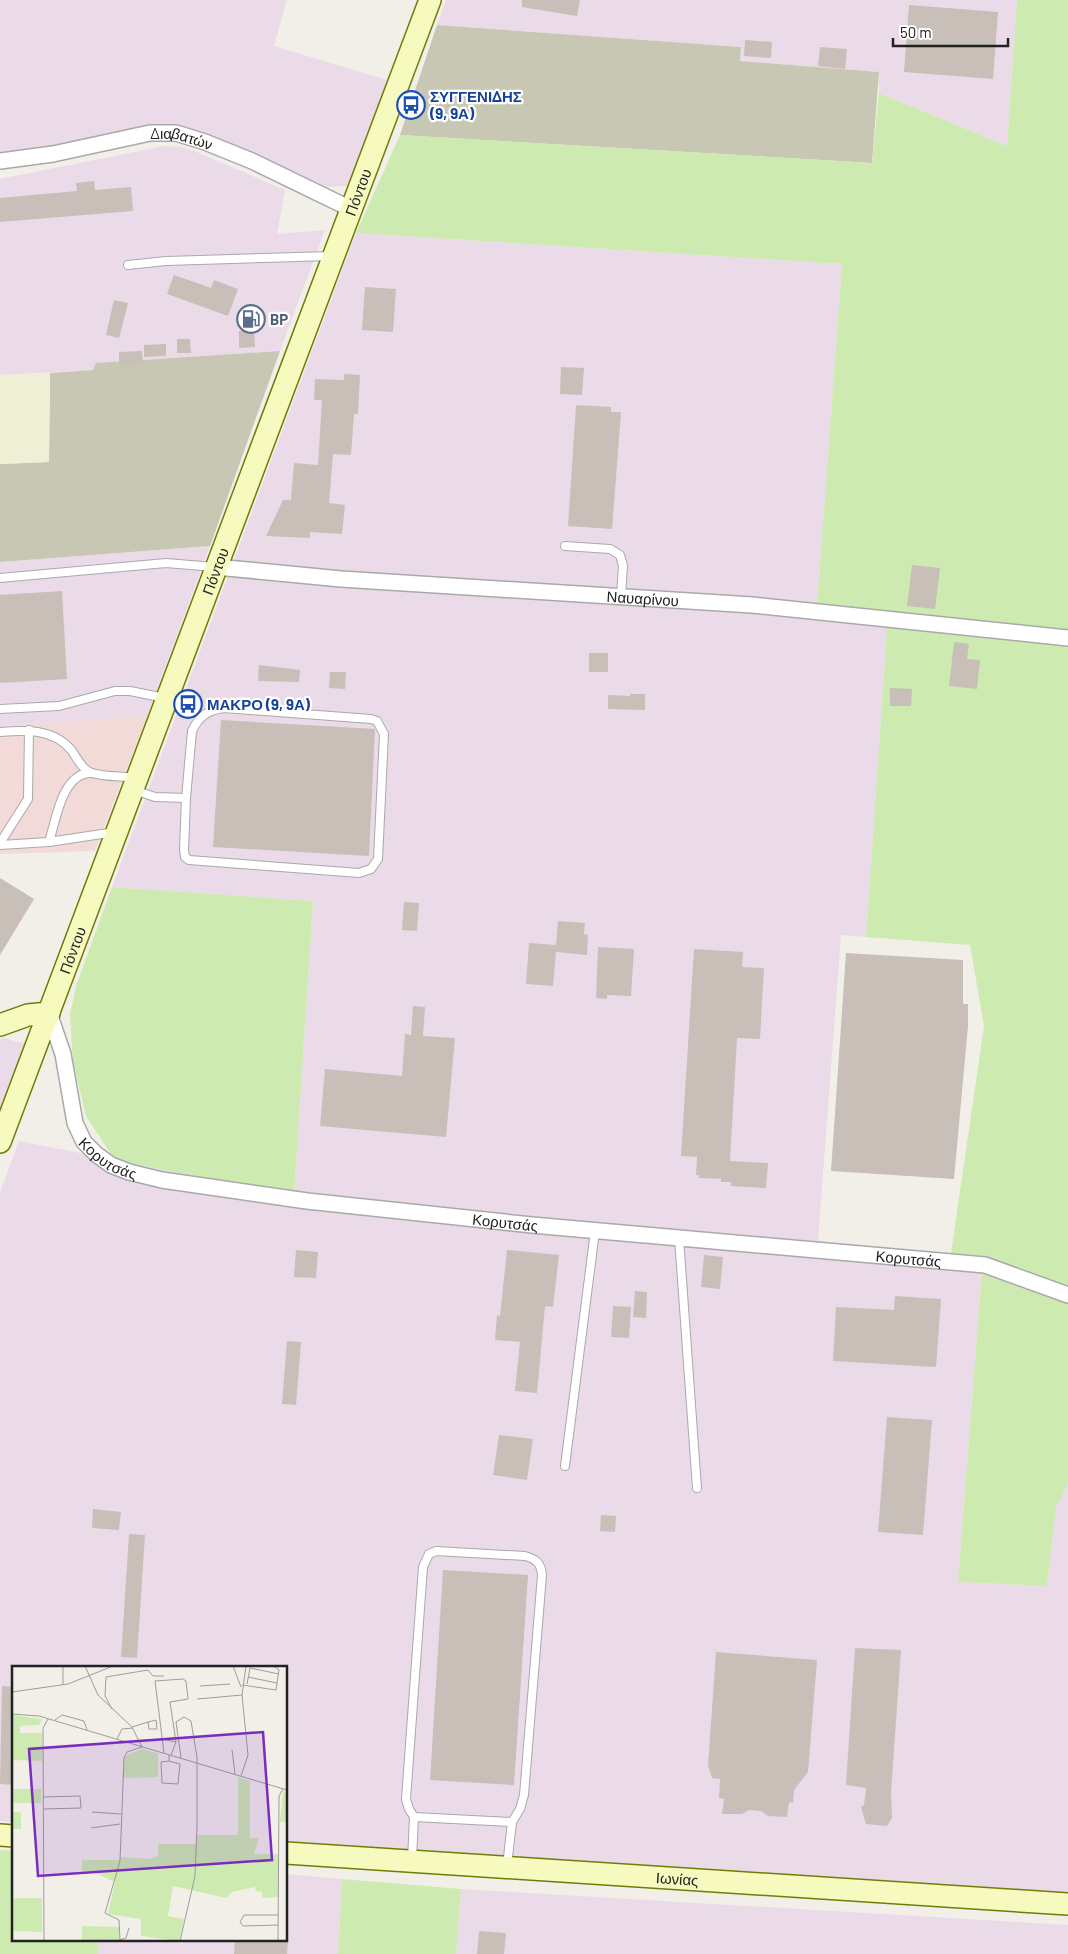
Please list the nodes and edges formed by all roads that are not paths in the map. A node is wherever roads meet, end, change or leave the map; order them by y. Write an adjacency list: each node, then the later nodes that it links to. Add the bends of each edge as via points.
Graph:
1 (430, 0): 3 (street, Πόντου)
2 (0, 162): 3 (street, Διαβατών, via 150,133 176,134 252,161)
3 (351, 209): 4 (street, Πόντου)
4 (333, 256): 5 (lane); 7 (street, Πόντου)
5 (128, 265)
6 (565, 546): 9 (lane, via 610,549 620,555 623,566)
7 (216, 567): 8 (lane, via 166,563); 9 (street, Ναυαρίνου, via 341,579); 11 (street, Πόντου)
8 (0, 578)
9 (621, 596): 10 (street, Ναυαρίνου, via 752,605)
10 (1068, 638)
11 (167, 699): 12 (lane, via 115,691 59,706); 16 (street, Πόντου)
12 (0, 709)
13 (29, 730): 14 (lane); 15 (lane, via 47,733 70,749); 20 (lane, via 28,799)
14 (0, 732)
15 (91, 773): 16 (lane); 19 (lane, via 70,782)
16 (135, 784): 17 (lane, via 155,797); 18 (street, Πόντου)
17 (186, 798): 17 (lane, via 192,731 212,710 224,708 371,719 377,721 384,734 378,859 366,872 358,874 189,860 184,850)
18 (117, 832): 19 (lane); 21 (street, Πόντου)
19 (49, 842): 20 (lane)
20 (0, 844)
21 (49, 1013): 22 (street, via 28,1015); 23 (street, Πόντου); 24 (street, Κορυτσάς, via 63,1054 75,1123 84,1142 111,1165 162,1180 307,1201)
22 (0, 1025)
23 (0, 1142)
24 (595, 1231): 25 (street, Κορυτσάς); 27 (lane)
25 (679, 1238): 26 (street, Κορυτσάς, via 985,1265); 28 (lane)
26 (1068, 1295)
27 (565, 1466)
28 (698, 1488)
29 (414, 1817): 30 (lane); 30 (lane, via 406,1799 423,1567 429,1554 436,1551 525,1556 537,1561 541,1567 524,1795); 32 (lane)
30 (512, 1822): 33 (lane)
31 (288, 1854): 32 (street, Ιωνίας)
32 (412, 1862): 33 (street, Ιωνίας)
33 (507, 1868): 34 (street, Ιωνίας)
34 (1068, 1904)

